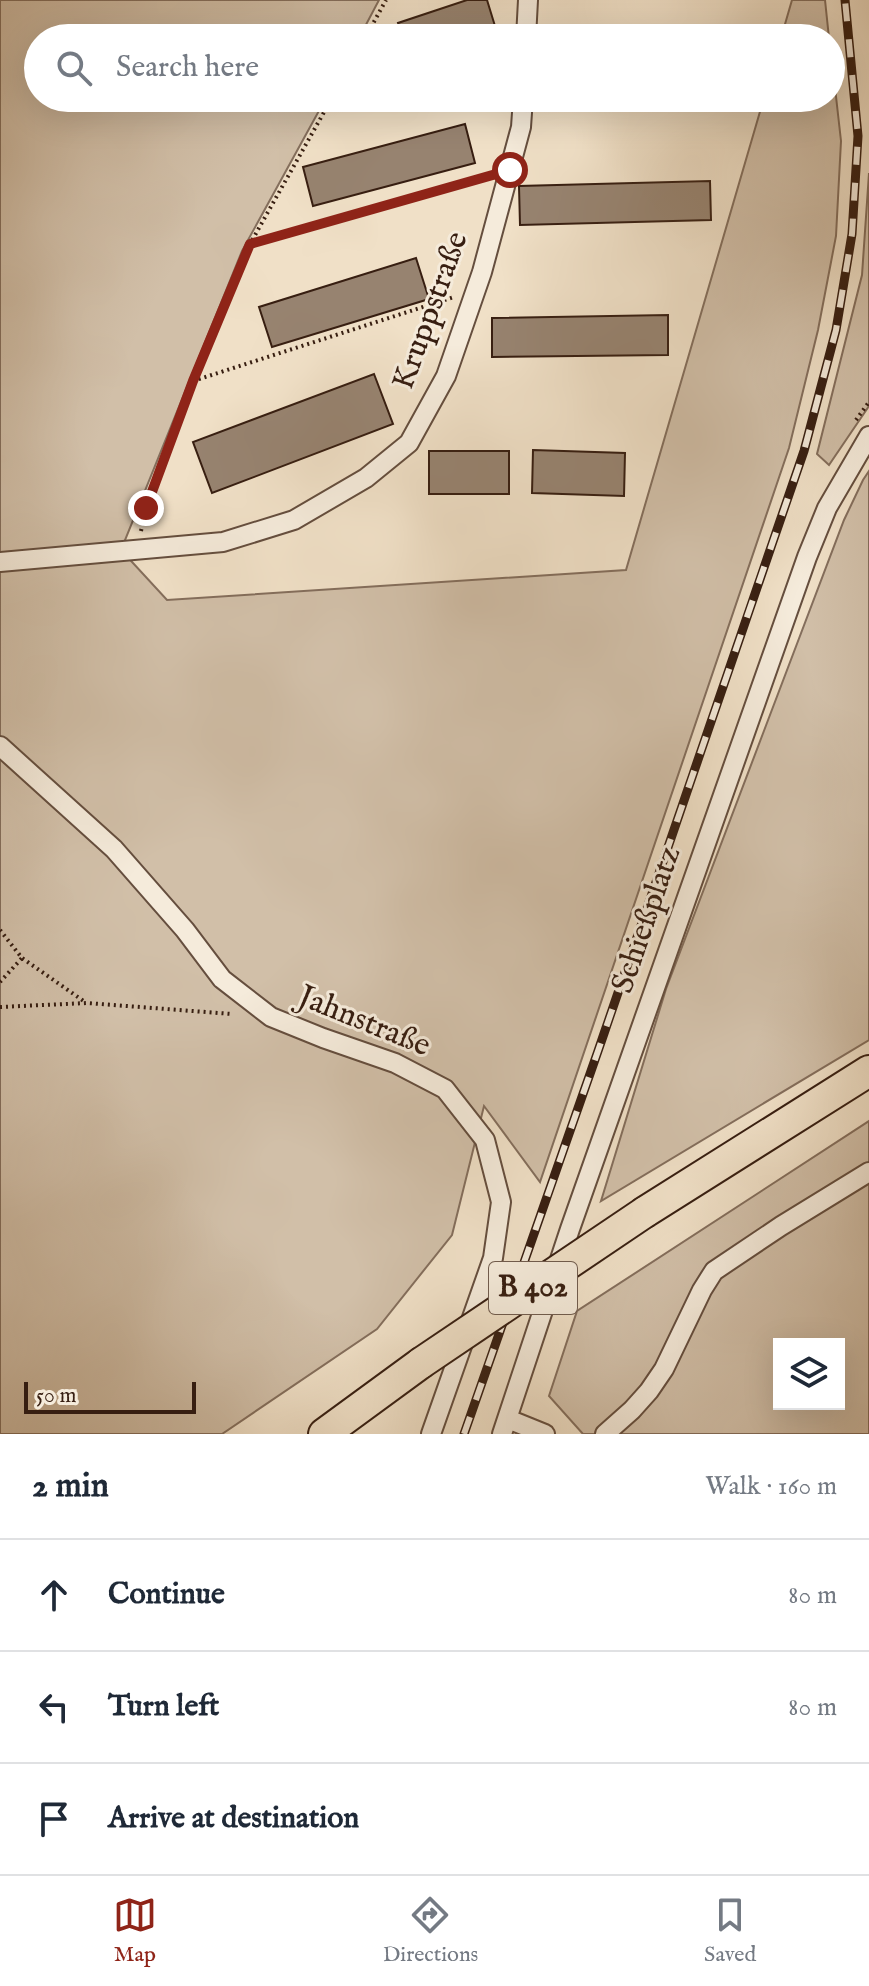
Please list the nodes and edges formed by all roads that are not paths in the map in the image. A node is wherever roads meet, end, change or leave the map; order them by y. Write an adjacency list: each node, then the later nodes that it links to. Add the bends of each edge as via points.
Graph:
1 (528, 0): 2 (street)
2 (527, 24)
3 (522, 112): 5 (street, Kruppstraße, via 476,290 446,376 409,443 366,478 294,520 223,542)
4 (869, 436): 9 (street, Schießplatz, via 827,508 807,557)
5 (0, 562)
6 (0, 746): 11 (street, Jahnstraße, via 114,849 222,979 271,1017 395,1063 445,1089 485,1140 501,1202 493,1258)
7 (869, 1071): 10 (main road, B 402, bridge, via 645,1212)
8 (869, 1172): 13 (street, via 714,1271 664,1369)
9 (505, 1426): 12 (street)
10 (324, 1434)
11 (431, 1434)
12 (545, 1434)
13 (605, 1434)

